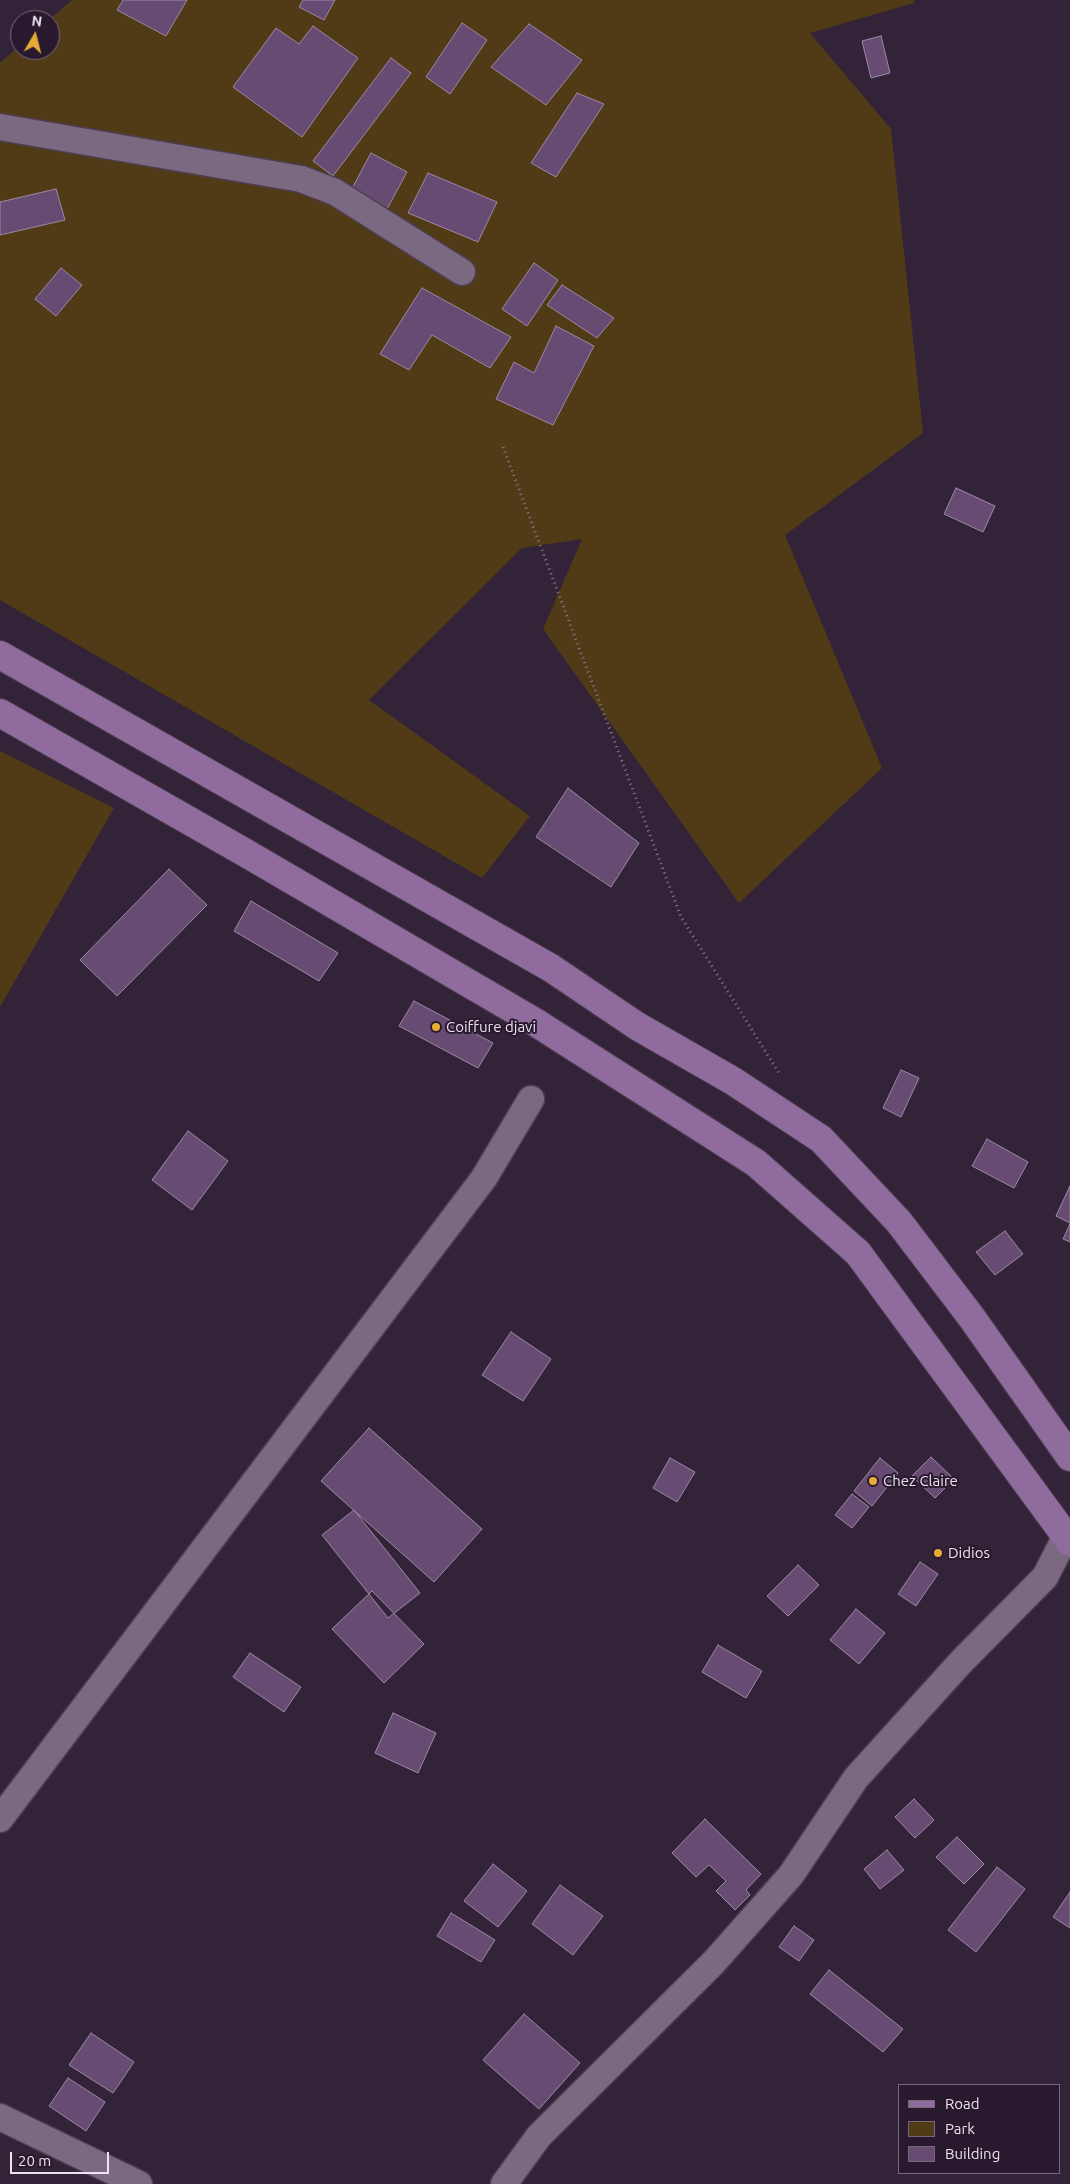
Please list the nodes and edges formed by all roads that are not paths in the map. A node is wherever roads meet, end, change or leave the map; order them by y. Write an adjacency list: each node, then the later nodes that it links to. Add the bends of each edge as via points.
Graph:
1 (0, 127): 2 (street, via 301,179 335,192)
2 (462, 272)
3 (0, 655): 6 (main road, via 551,968 637,1026 733,1081 821,1139 899,1222 972,1318)
4 (0, 713): 7 (main road, via 535,1022 756,1163 858,1253)
5 (531, 1099): 8 (street, via 484,1178)
6 (1070, 1457)
7 (1068, 1539): 11 (street, via 1045,1576 961,1662 856,1778 791,1874 714,1962 539,2136)
8 (0, 1818)
9 (0, 2117): 10 (street)
10 (139, 2184)
11 (504, 2184)

